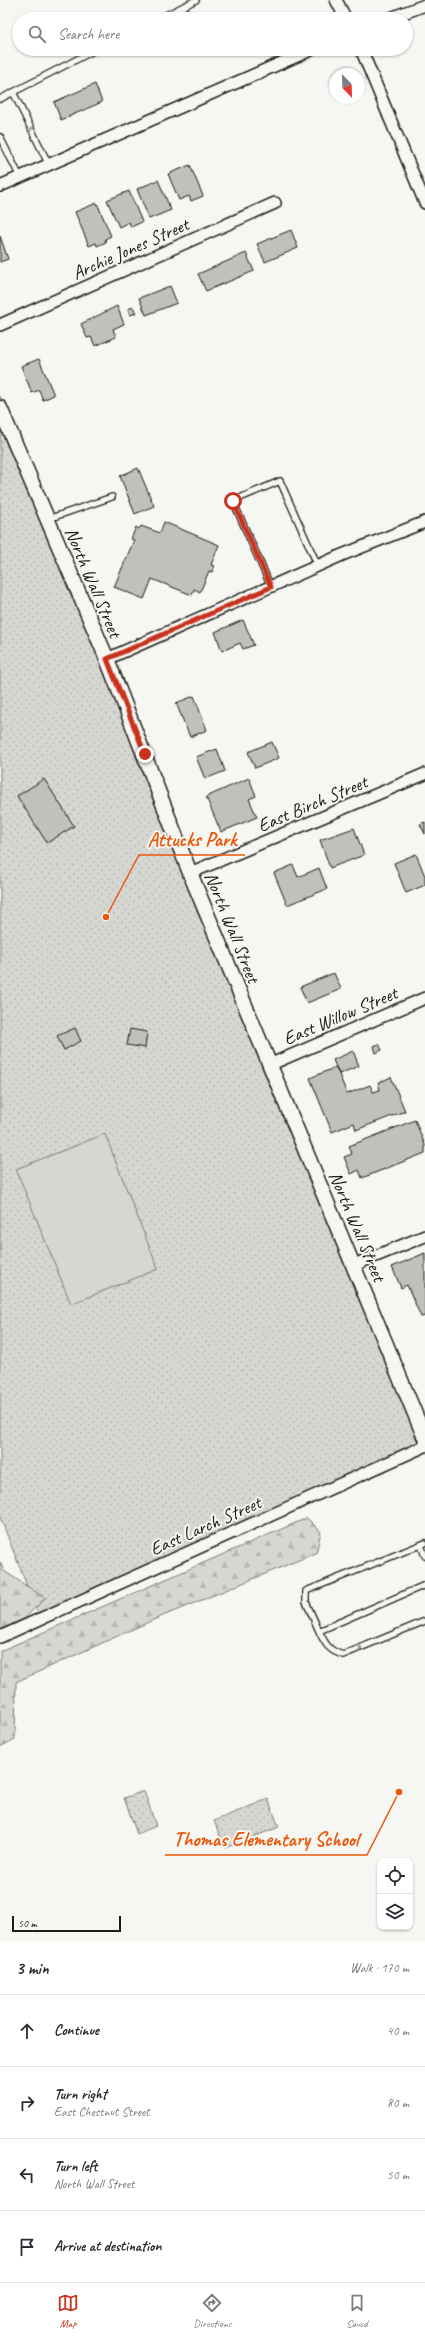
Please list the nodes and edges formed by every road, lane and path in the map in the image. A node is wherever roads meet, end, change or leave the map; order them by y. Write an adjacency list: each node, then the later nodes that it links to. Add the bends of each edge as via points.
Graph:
1 (196, 0): 4 (lane)
2 (336, 0): 5 (street)
3 (425, 5): 6 (street)
4 (172, 12)
5 (342, 12)
6 (406, 12)
7 (83, 56): 10 (lane)
8 (297, 56): 13 (street)
9 (364, 56): 17 (street)
10 (13, 92): 11 (lane); 13 (lane, one-way to 10)
11 (0, 99)
12 (0, 137): 14 (lane)
13 (49, 164): 14 (street)
14 (20, 177): 15 (street)
15 (0, 186)
16 (275, 203): 18 (street, Archie Jones Street)
17 (425, 203)
18 (0, 325)
19 (0, 408): 21 (street, North Wall Street)
20 (112, 497): 21 (lane)
21 (47, 519): 25 (street, North Wall Street)
22 (425, 522): 23 (street)
23 (318, 566): 24 (street); 24 (lane, via 280,480 233,501)
24 (271, 587): 25 (street)
25 (107, 659): 27 (street, North Wall Street)
26 (425, 774): 27 (street, East Birch Street)
27 (190, 873): 29 (street, North Wall Street)
28 (425, 998): 29 (street, East Willow Street)
29 (269, 1065): 31 (street, North Wall Street)
30 (425, 1236): 31 (street)
31 (354, 1265): 32 (street, North Wall Street)
32 (425, 1438)
33 (425, 1446): 39 (street, East Larch Street)
34 (423, 1544): 35 (lane); 38 (lane, via 306,1592 306,1602)
35 (425, 1556)
36 (425, 1586): 38 (lane)
37 (425, 1621): 38 (lane, one-way to 37, via 333,1652 343,1655)
38 (319, 1631)
39 (0, 1638)

